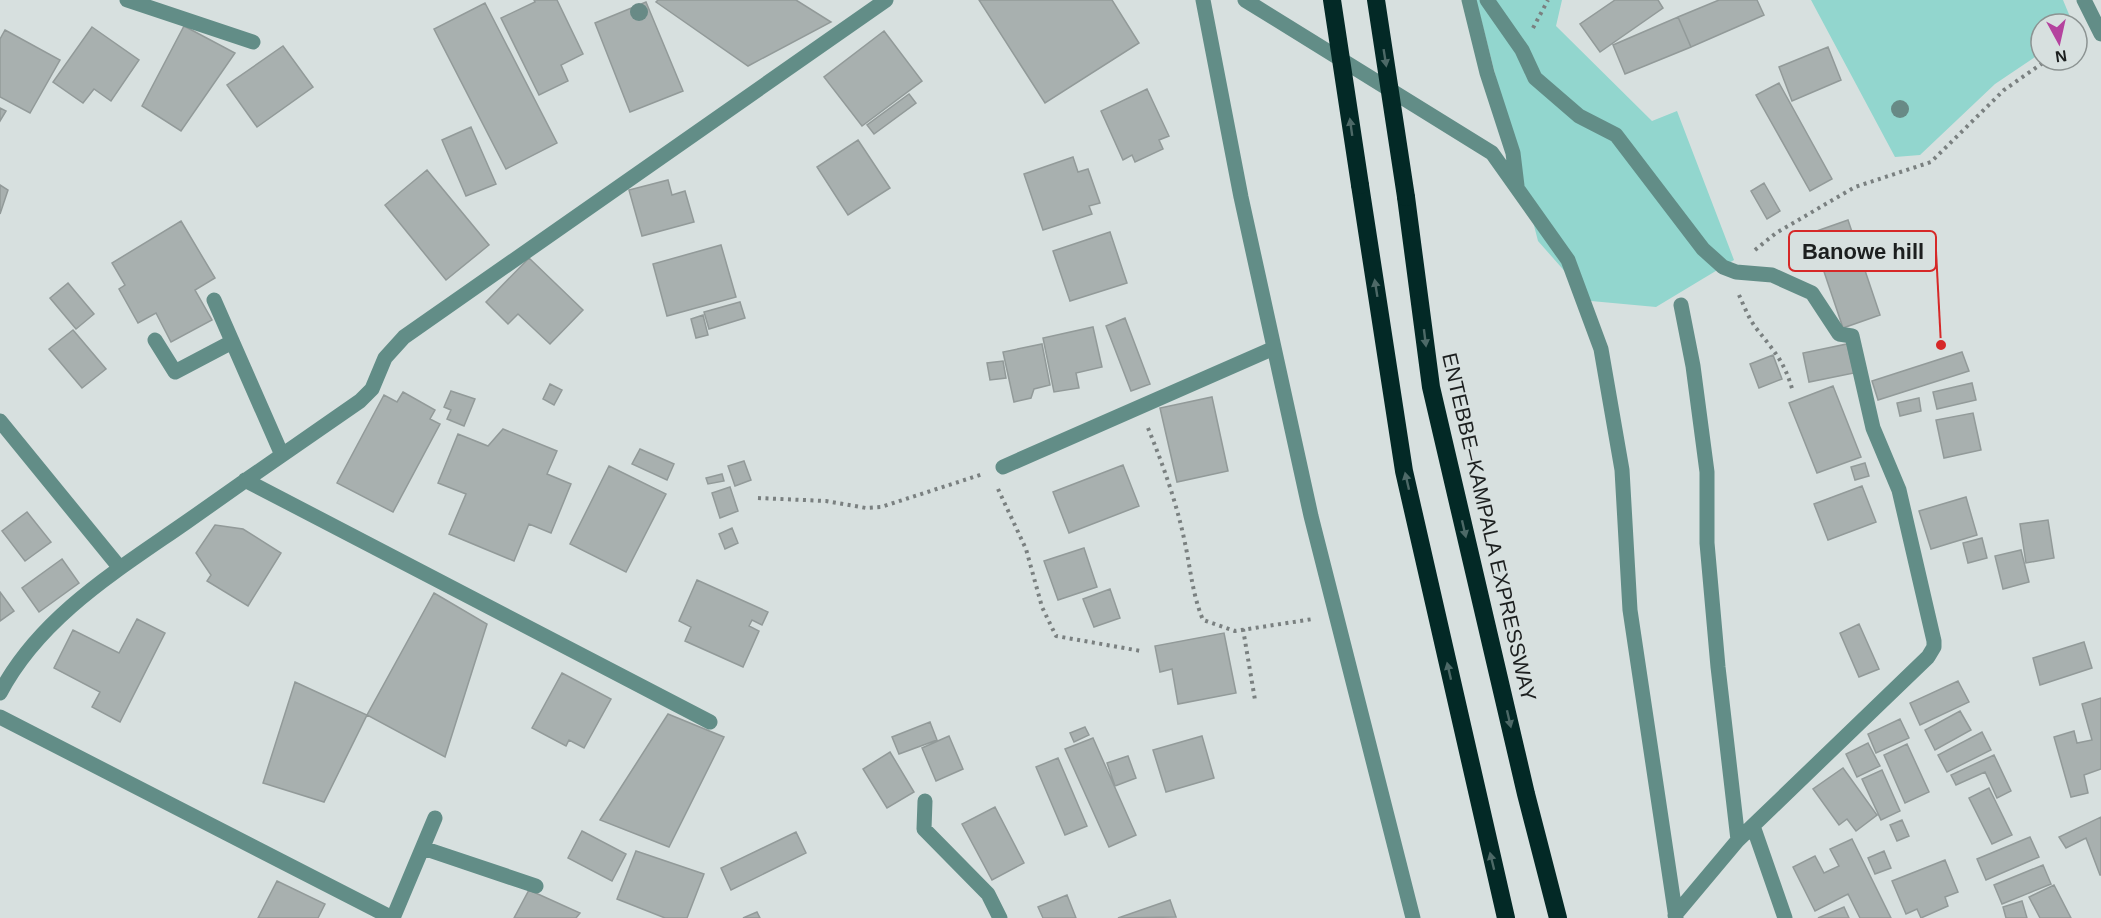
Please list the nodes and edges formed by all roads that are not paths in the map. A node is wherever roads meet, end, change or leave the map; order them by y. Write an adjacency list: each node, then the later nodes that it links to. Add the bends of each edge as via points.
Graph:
1 (127, 0): 11 (street)
2 (886, 0): 19 (street, via 404,337 386,358 372,389 360,401)
3 (1203, 0): 17 (street)
4 (1245, 0): 12 (street, via 1492,153)
5 (1332, 0): 36 (highway, one-way to 5, bridge, via 1404,471)
6 (1376, 0): 37 (highway, ENTEBBE–KAMPALA EXPRESSWAY, one-way to 37, bridge, via 1431,387)
7 (1469, 0): 12 (street, via 1513,153)
8 (1487, 0): 28 (street, via 1522,50 1535,78 1579,116 1616,135 1702,249 1723,267 1772,275 1812,293 1839,334 1852,336 1873,428 1899,490 1934,647)
9 (2084, 0): 10 (street)
10 (2101, 34)
11 (253, 42)
12 (1517, 189): 32 (street, via 1568,260 1601,349 1622,470 1630,610)
13 (214, 300): 16 (street)
14 (1681, 305): 29 (street, via 1707,472 1707,543)
15 (155, 340): 16 (street, via 175,372)
16 (232, 342): 19 (street)
17 (1274, 348): 20 (street); 35 (street, via 1336,616)
18 (0, 421): 22 (street)
19 (282, 455): 21 (street)
20 (997, 470)
21 (245, 480): 22 (street); 25 (street)
22 (120, 568): 23 (street, via 55,618 10,674)
23 (0, 693)
24 (0, 717): 33 (street)
25 (710, 722)
26 (925, 801): 34 (street, via 924,829 988,894)
27 (435, 818): 30 (street)
28 (1752, 826): 29 (street); 38 (street)
29 (1738, 840): 32 (street)
30 (423, 848): 31 (street); 33 (street)
31 (536, 886)
32 (1676, 916)
33 (392, 918)
34 (1000, 918)
35 (1413, 918)
36 (1506, 918)
37 (1558, 918)
38 (1785, 918)

